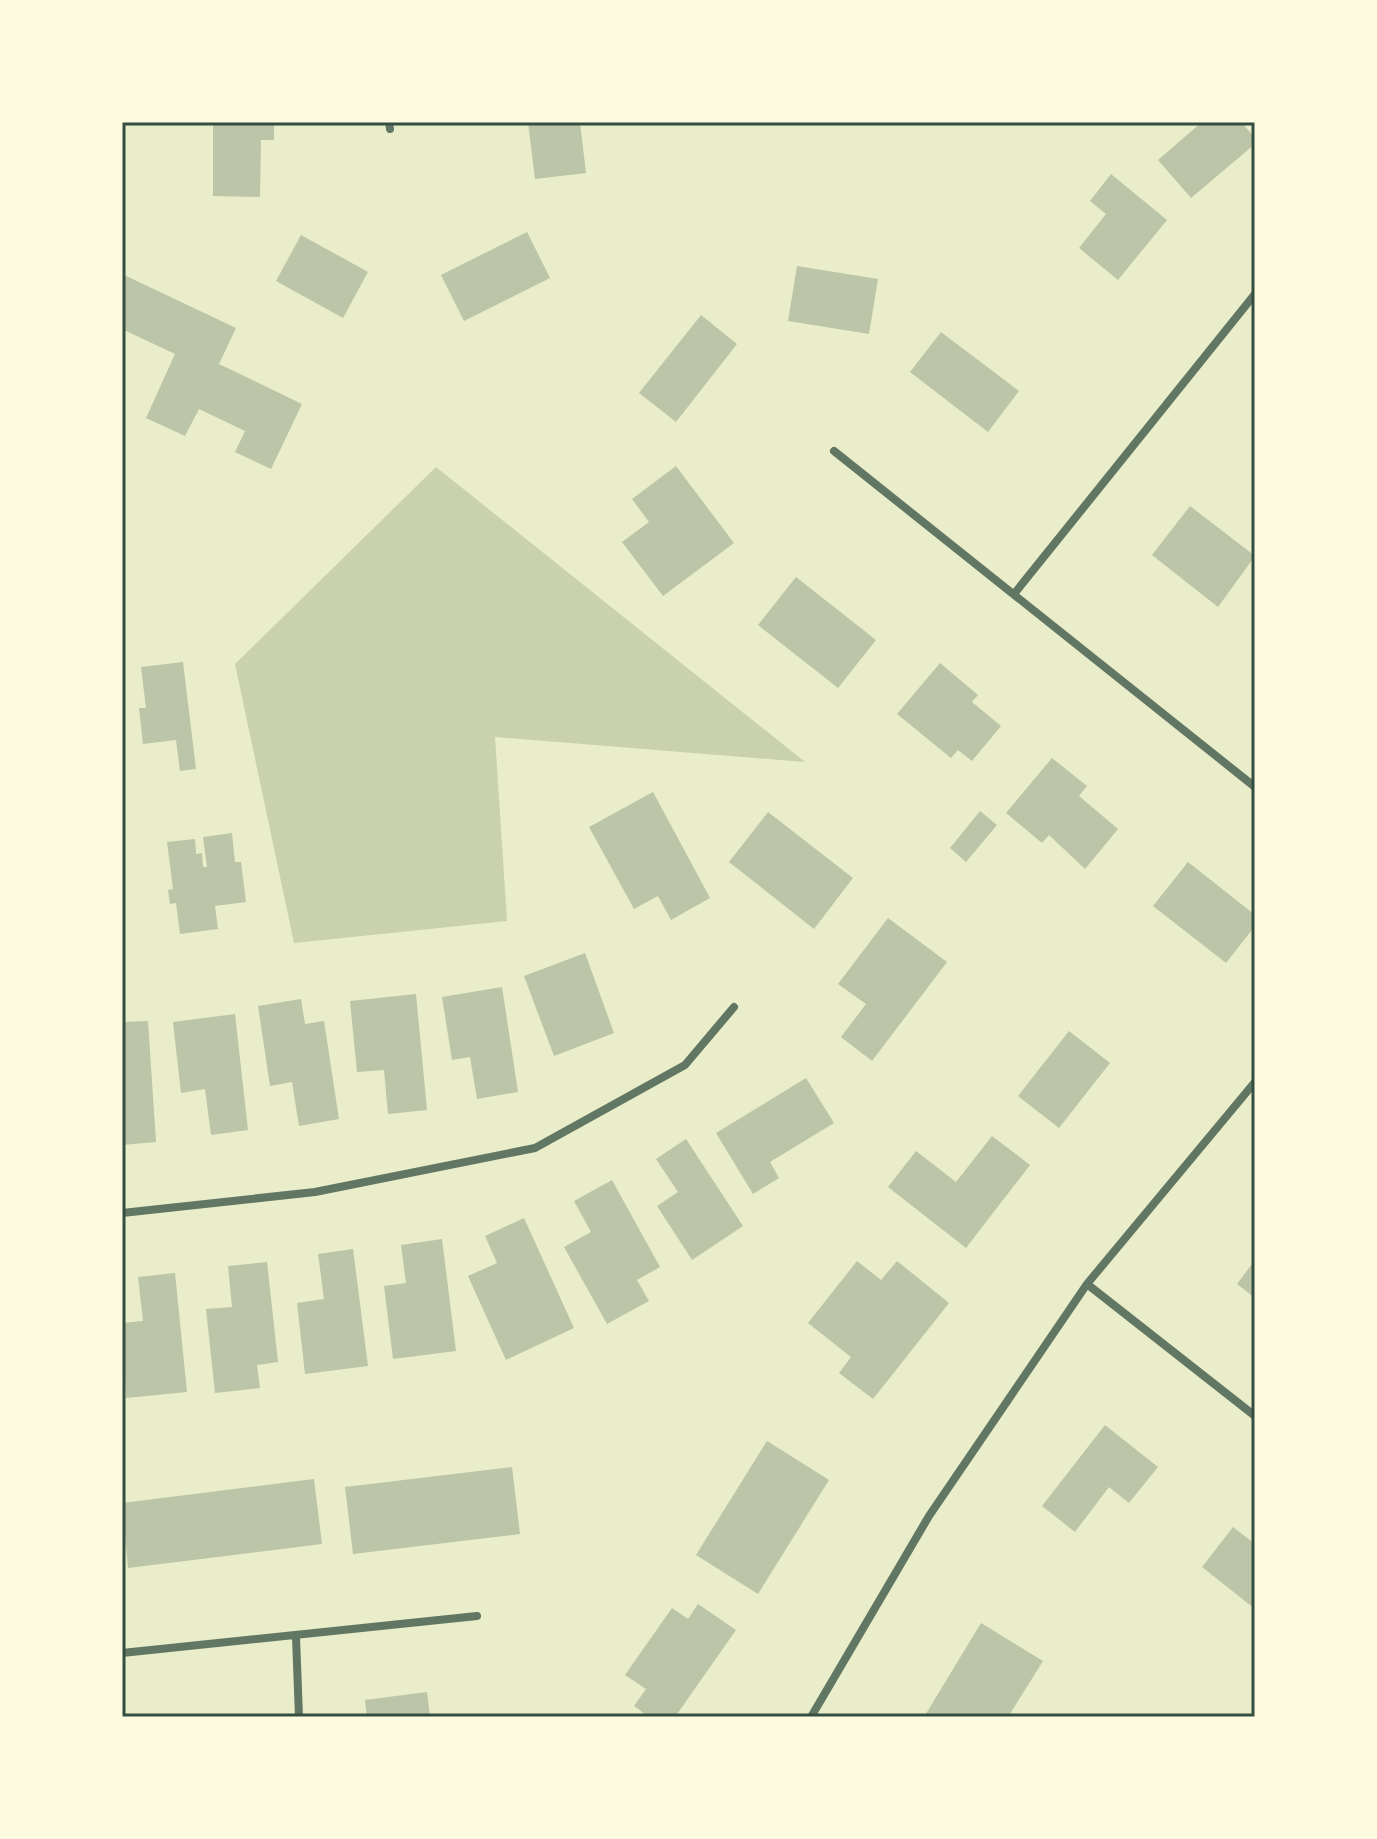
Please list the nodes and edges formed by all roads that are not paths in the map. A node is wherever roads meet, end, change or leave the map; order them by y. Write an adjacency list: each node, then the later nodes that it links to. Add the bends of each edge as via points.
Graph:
1 (1255, 294): 3 (street)
2 (834, 451): 3 (street)
3 (1014, 594): 4 (street)
4 (1255, 787)
5 (734, 1007): 7 (street, via 685,1065 535,1148 315,1192)
6 (1255, 1082): 8 (street)
7 (122, 1213)
8 (1087, 1284): 9 (street); 14 (street, via 929,1516)
9 (1255, 1416)
10 (477, 1616): 11 (street)
11 (296, 1637): 12 (street); 13 (street)
12 (122, 1653)
13 (299, 1717)
14 (811, 1717)

